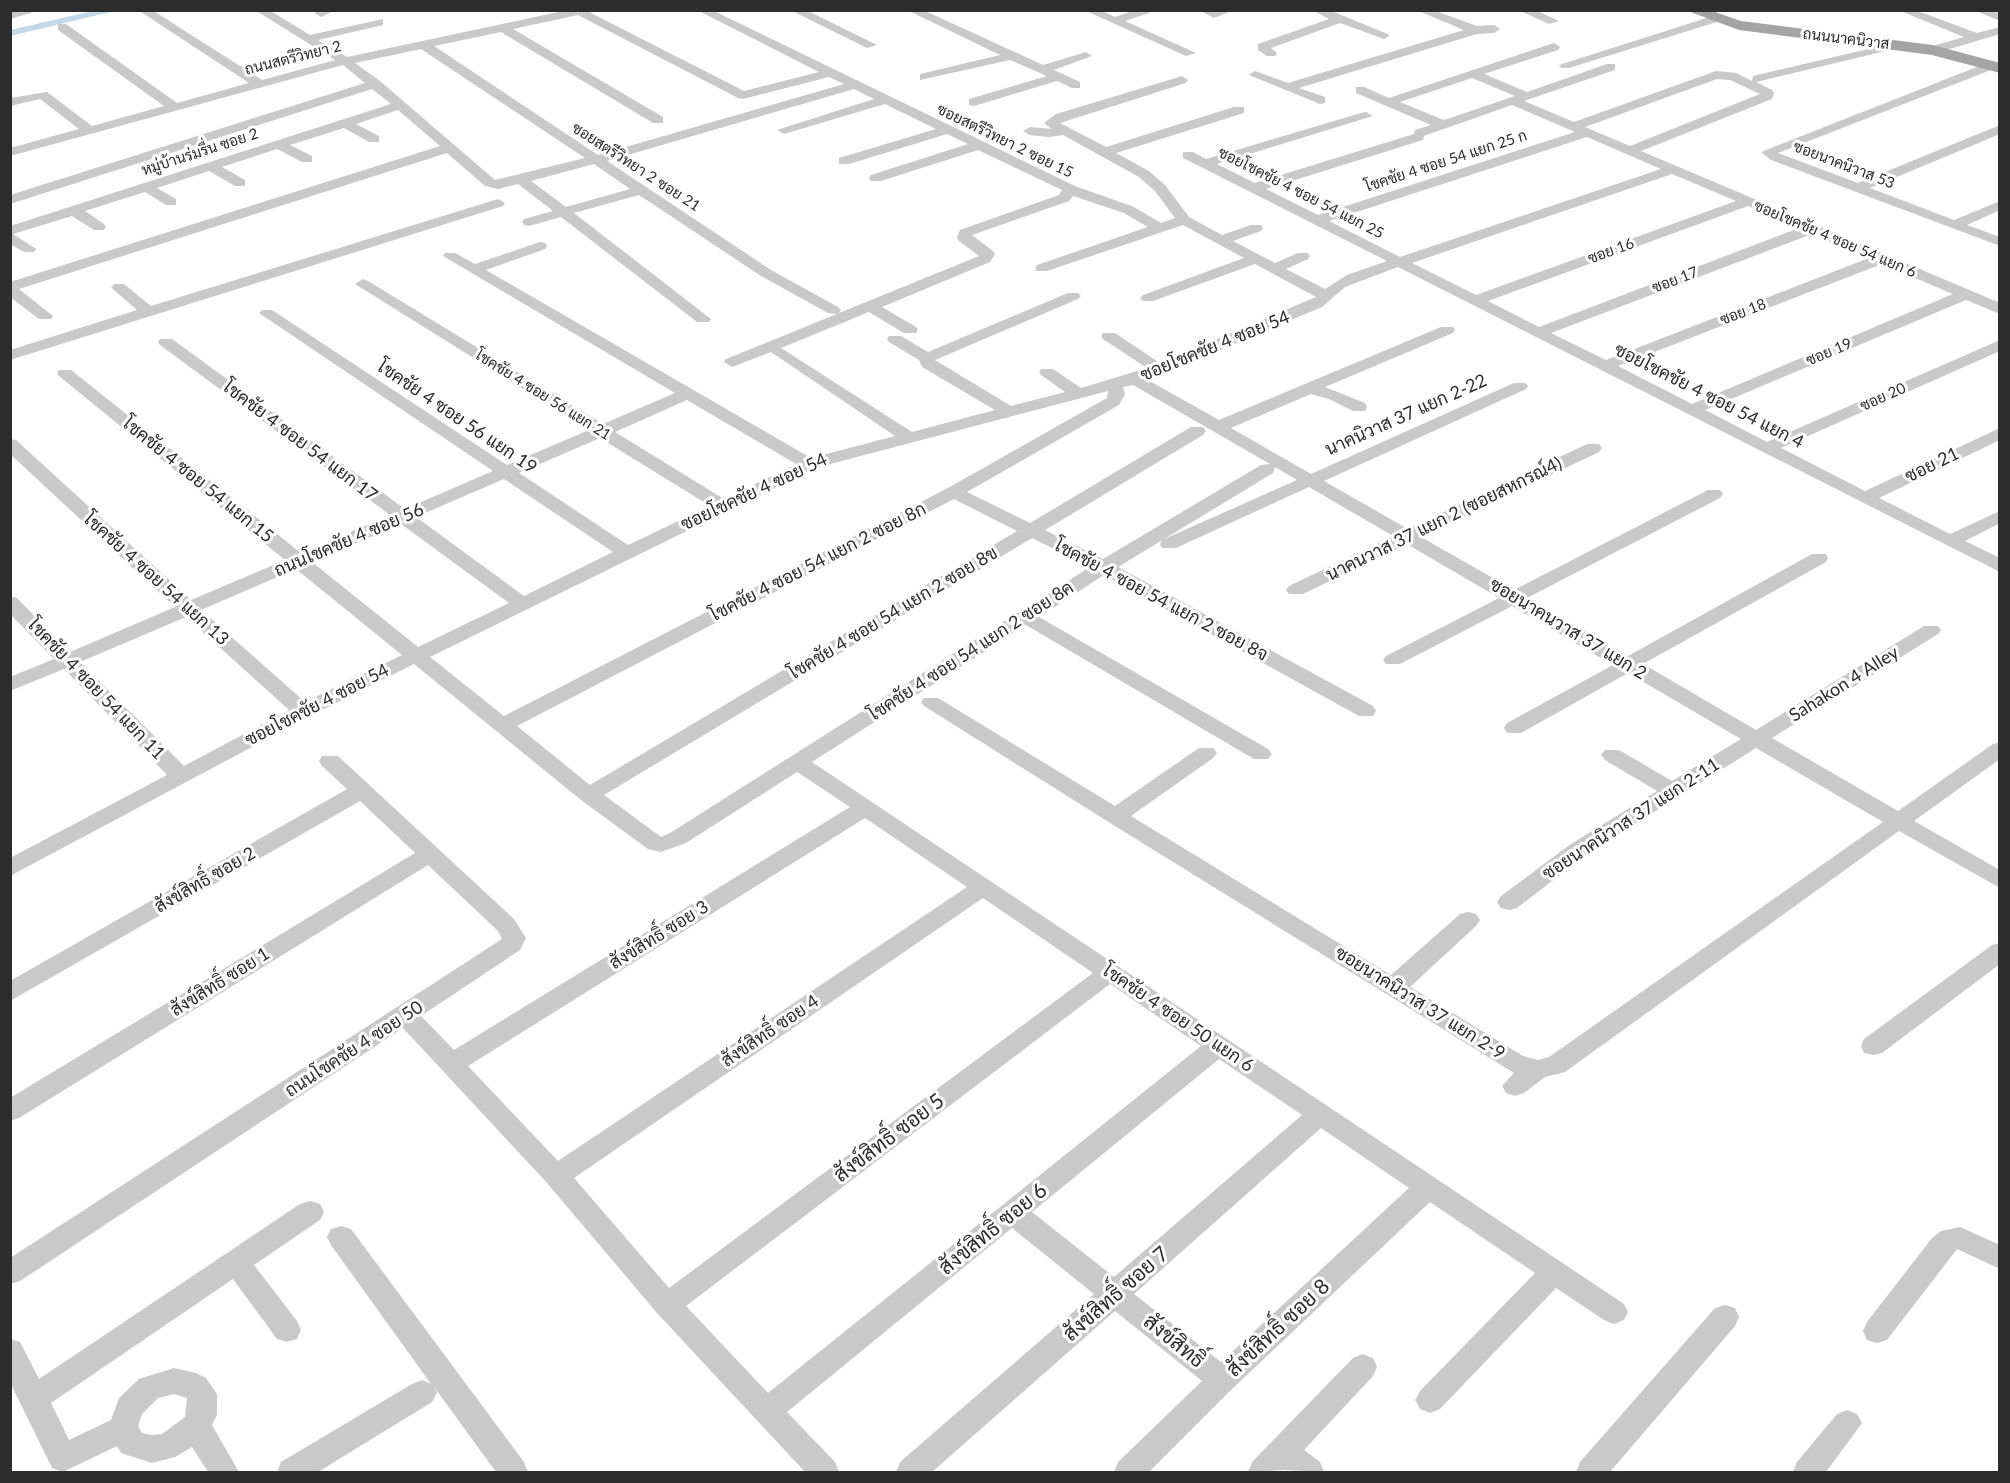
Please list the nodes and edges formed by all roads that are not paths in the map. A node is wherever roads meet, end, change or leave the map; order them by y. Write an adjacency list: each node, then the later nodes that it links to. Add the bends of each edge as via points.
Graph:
1 (143, 10): 58 (street)
2 (260, 10): 34 (street)
3 (524, 10): 23 (street)
4 (702, 10): 50 (street, ซอยสตรีวิทยา 2 ซอย 15)
5 (795, 10): 36 (street)
6 (912, 10): 43 (street)
7 (1089, 10): 24 (street)
8 (1204, 10): 9 (street, via 1214,14)
9 (1230, 10)
10 (1317, 10): 20 (street)
11 (1421, 10): 30 (street)
12 (1692, 10): 22 (main road, ถนนนาคนิวาส)
13 (1903, 10): 33 (street)
14 (1979, 10): 21 (street)
15 (29, 11): 19 (street)
16 (584, 11): 23 (street, ถนนสตรีวิทยา 2); 50 (street, via 743,95)
17 (1145, 11): 24 (street)
18 (1531, 11): 25 (street)
19 (10, 16)
20 (1339, 18): 32 (street); 41 (street, via 1263,46)
21 (2000, 18)
22 (1716, 19): 37 (main road, ถนนนาคนิวาส); 46 (street)
23 (539, 21): 28 (street, ถนนสตรีวิทยา 2)
24 (1113, 21): 40 (street)
25 (1553, 21)
26 (379, 22): 34 (street)
27 (62, 27): 71 (street)
28 (503, 28): 35 (street, ถนนสตรีวิทยา 2); 74 (street)
29 (1494, 29): 30 (street)
30 (1476, 30): 62 (street)
31 (2000, 30): 33 (street)
32 (1384, 35)
33 (1976, 37): 39 (street)
34 (307, 39): 45 (street)
35 (424, 45): 45 (street, ถนนสตรีวิทยา 2); 94 (street, ซอยสตรีวิทยา 2 ซอย 21)
36 (871, 45)
37 (1894, 45): 39 (main road, ถนนนาคนิวาส); 56 (street)
38 (1554, 47): 42 (street)
39 (1933, 50): 48 (main road, ถนนนาคนิวาส)
40 (1190, 53)
41 (1271, 53)
42 (1534, 53): 46 (street); 51 (street)
43 (1010, 56): 49 (street); 54 (street)
44 (1086, 56): 49 (street)
45 (345, 62): 58 (street, ถนนสตรีวิทยา 2); 59 (street)
46 (1565, 65): 52 (street)
47 (1611, 67): 52 (street)
48 (1996, 67): 104 (street, ซอยนาคนิวาส 53, via 1768,152)
49 (1041, 70): 55 (street)
50 (828, 74): 60 (street, ซอยสตรีวิทยา 2 ซอย 15)
51 (1472, 74): 64 (street, ซอยโชคชัย 4 ซอย 54 แยก 6); 69 (street)
52 (1589, 74): 64 (street)
53 (1255, 75): 62 (street)
54 (924, 77)
55 (1058, 77): 61 (street); 68 (street)
56 (1757, 79)
57 (1182, 80): 83 (street, via 1052,121)
58 (258, 83): 71 (street, ถนนสตรีวิทยา 2)
59 (376, 84): 70 (street); 107 (street)
60 (853, 85): 65 (street, ซอยสตรีวิทยา 2 ซอย 15); 94 (street)
61 (1076, 85)
62 (1288, 87): 66 (street)
63 (1360, 90): 69 (street)
64 (1520, 98): 76 (street); 77 (street, ซอยโชคชัย 4 ซอย 54 แยก 6)
65 (884, 100): 80 (street); 81 (street, ซอยสตรีวิทยา 2 ซอย 15)
66 (1320, 100)
67 (10, 102): 79 (street, via 42,95)
68 (974, 102)
69 (1389, 102): 76 (street)
70 (400, 105): 75 (street, หมู่บ้านร่มรื่น ซอย 2); 88 (street)
71 (174, 107): 79 (street, ถนนสตรีวิทยา 2)
72 (1239, 110): 91 (street)
73 (1366, 116): 96 (street)
74 (658, 120)
75 (345, 123): 85 (street); 86 (street, หมู่บ้านร่มรื่น ซอย 2)
76 (1443, 125): 103 (street)
77 (1573, 127): 84 (street, ซอยโชคชัย 4 ซอย 54 แยก 6); 89 (street, via 1716,75 1731,76 1768,93)
78 (2000, 129): 104 (street)
79 (89, 130): 90 (street, ถนนสตรีวิทยา 2)
80 (784, 130)
81 (946, 130): 87 (street, ซอยสตรีวิทยา 2 ซอย 15); 95 (street)
82 (1030, 131): 83 (street)
83 (1064, 131): 91 (street)
84 (1587, 133): 89 (street, ซอยโชคชัย 4 ซอย 54 แยก 6); 115 (street, โชคชัย 4 ซอย 54 แยก 25 ก)
85 (374, 139)
86 (278, 144): 93 (street); 97 (street, หมู่บ้านร่มรื่น ซอย 2)
87 (979, 145): 99 (street); 105 (street, ซอยสตรีวิทยา 2 ซอย 15)
88 (448, 148): 100 (street, via 493,184); 138 (street)
89 (1629, 151): 98 (street, ซอยโชคชัย 4 ซอย 54 แยก 6)
90 (10, 152)
91 (1105, 152): 114 (street, via 1161,188)
92 (1188, 154): 96 (street, ซอยโชคชัย 4 ซอย 54 แยก 25)
93 (307, 159)
94 (595, 160): 100 (street); 106 (street, ซอยสตรีวิทยา 2 ซอย 21)
95 (844, 161)
96 (1206, 163): 103 (street, ซอยโชคชัย 4 ซอย 54 แยก 25)
97 (210, 166): 101 (street); 102 (street, หมู่บ้านร่มรื่น ซอย 2)
98 (1671, 170): 109 (street, ซอยโชคชัย 4 ซอย 54 แยก 6); 132 (street, ซอยโชคชัย 4 ซอย 54)
99 (876, 178)
100 (522, 180): 113 (street)
101 (240, 183)
102 (146, 187): 108 (street); 112 (street, หมู่บ้านร่มรื่น ซอย 2)
103 (1254, 188): 115 (street, ซอยโชคชัย 4 ซอย 54 แยก 25)
104 (1858, 188): 117 (street, ซอยนาคนิวาส 53)
105 (1070, 189): 119 (street, via 1129,210); 144 (street, ซอยสตรีวิทยา 2 ซอย 15, via 1064,198 965,233 964,238 988,254 985,259)
106 (640, 190): 113 (street); 146 (street, ซอยสตรีวิทยา 2 ซอย 21, via 766,273)
107 (10, 200)
108 (171, 202)
109 (1746, 202): 121 (street, ซอยโชคชัย 4 ซอย 54 แยก 6); 143 (street, ซอย 16)
110 (498, 203): 147 (street)
111 (2000, 205): 117 (street)
112 (73, 210): 118 (street); 122 (street, หมู่บ้านร่มรื่น ซอย 2)
113 (563, 212): 116 (street); 150 (street)
114 (1184, 219): 119 (street); 124 (street)
115 (1317, 220): 132 (street, ซอยโชคชัย 4 ซอย 54 แยก 25)
116 (529, 222)
117 (1954, 225): 125 (street, ซอยนาคนิวาส 53)
118 (99, 226)
119 (1159, 228): 133 (street)
120 (1256, 228): 124 (street)
121 (1811, 229): 131 (street, ซอยโชคชัย 4 ซอย 54 แยก 6); 153 (street, ซอย 17)
122 (10, 231)
123 (10, 238): 127 (street)
124 (1221, 240): 130 (street)
125 (2000, 243)
126 (540, 246): 135 (street)
127 (28, 249)
128 (450, 256): 135 (street)
129 (1303, 256): 134 (street)
130 (1255, 259): 134 (street); 142 (street)
131 (1881, 259): 139 (street, ซอยโชคชัย 4 ซอย 54 แยก 6); 162 (street, ซอย 18)
132 (1400, 262): 141 (street, ซอยโชคชัย 4 ซอย 54, via 1352,278); 143 (street, ซอยโชคชัย 4 ซอย 54 แยก 4)
133 (1042, 268)
134 (1272, 269): 141 (street)
135 (473, 270): 170 (street)
136 (363, 284): 176 (street, โชคชัย 4 ซอย 56 แยก 21)
137 (119, 287): 147 (street)
138 (10, 288): 149 (street)
139 (1965, 295): 145 (street, ซอยโชคชัย 4 ซอย 54 แยก 6); 173 (street, ซอย 19)
140 (1073, 296): 160 (street)
141 (1326, 296): 163 (street, ซอยโชคชัย 4 ซอย 54, via 1301,311)
142 (1148, 298)
143 (1476, 300): 153 (street, ซอยโชคชัย 4 ซอย 54 แยก 4)
144 (870, 306): 151 (street); 161 (street, ซอยสตรีวิทยา 2 ซอย 15)
145 (2000, 309)
146 (833, 310)
147 (148, 312): 159 (street)
148 (267, 314): 185 (street, โชคชัย 4 ซอย 56 แยก 19)
149 (45, 316)
150 (703, 320)
151 (910, 330)
152 (1447, 330): 169 (street)
153 (1539, 332): 162 (street, ซอยโชคชัย 4 ซอย 54 แยก 4)
154 (1109, 336): 163 (street)
155 (895, 339): 160 (street)
156 (166, 342): 192 (street, โชคชัย 4 ซอย 54 แยก 17)
157 (2000, 345): 181 (street, ซอย 20)
158 (779, 352): 179 (street)
159 (10, 355)
160 (927, 358): 174 (street, via 928,364)
161 (732, 362)
162 (1605, 366): 173 (street, ซอยโชคชัย 4 ซอย 54 แยก 4)
163 (1159, 369): 166 (street, ซอยโชคชัย 4 ซอย 54)
164 (1047, 372): 171 (street)
165 (65, 373): 199 (street, โชคชัย 4 ซอย 54 แยก 15)
166 (1135, 379): 167 (street, ซอยโชคชัย 4 ซอย 54); 175 (street, ซอยนาคนวาส 37 แยก 2)
167 (1113, 384): 171 (street, ซอยโชคชัย 4 ซอย 54); 187 (street, โชคชัย 4 ซอย 54 แยก 2 ซอย 8ก, via 1117,394 1113,401)
168 (1520, 386): 186 (street, นาคนิวาส 37 แยก 2-22)
169 (1308, 388): 172 (street); 175 (street)
170 (688, 394): 176 (street, ถนนโชคชัย 4 ซอย 56); 183 (street)
171 (1078, 394): 174 (street, ซอยโชคชัย 4 ซอย 54)
172 (1359, 407)
173 (1692, 410): 181 (street, ซอยโชคชัย 4 ซอย 54 แยก 4)
174 (1009, 412): 179 (street, ซอยโชคชัย 4 ซอย 54)
175 (1218, 427): 186 (street, ซอยนาคนวาส 37 แยก 2)
176 (601, 431): 185 (street, ถนนโชคชัย 4 ซอย 56); 190 (street, โชคชัย 4 ซอย 56 แยก 21)
177 (1197, 431): 193 (street, โชคชัย 4 ซอย 54 แยก 2 ซอย 8ข)
178 (2000, 433): 189 (street, ซอย 21)
179 (908, 437): 183 (street, ซอยโชคชัย 4 ซอย 54)
180 (10, 444): 206 (street, โชคชัย 4 ซอย 54 แยก 13)
181 (1767, 447): 189 (street, ซอยโชคชัย 4 ซอย 54 แยก 4)
182 (1593, 448): 194 (street, นาคนวาส 37 แยก 2 (ซอยสหกรณ์4))
183 (809, 464): 190 (street, ซอยโชคชัย 4 ซอย 54)
184 (1267, 469): 201 (street, โชคชัย 4 ซอย 54 แยก 2 ซอย 8ค)
185 (504, 473): 192 (street, ถนนโชคชัย 4 ซอย 56); 197 (street, โชคชัย 4 ซอย 56 แยก 19)
186 (1308, 479): 194 (street, ซอยนาคนวาส 37 แยก 2); 196 (street, นาคนิวาส 37 แยก 2-22)
187 (954, 492): 193 (street, โชคชัย 4 ซอย 54 แยก 2 ซอย 8จ); 217 (street, โชคชัย 4 ซอย 54 แยก 2 ซอย 8ก)
188 (1714, 494): 203 (street)
189 (1865, 498): 195 (street, ซอยโชคชัย 4 ซอย 54 แยก 4)
190 (723, 506): 197 (street, ซอยโชคชัย 4 ซอย 54)
191 (2000, 516): 195 (street)
192 (402, 517): 199 (street, ถนนโชคชัย 4 ซอย 56); 205 (street, โชคชัย 4 ซอย 54 แยก 17)
193 (1030, 530): 201 (street, โชคชัย 4 ซอย 54 แยก 2 ซอย 8จ); 229 (street, โชคชัย 4 ซอย 54 แยก 2 ซอย 8ข)
194 (1408, 535): 202 (street, นาคนวาส 37 แยก 2 (ซอยสหกรณ์4)); 203 (street, ซอยนาคนวาส 37 แยก 2)
195 (1950, 541): 200 (street, ซอยโชคชัย 4 ซอย 54 แยก 4)
196 (1169, 544)
197 (626, 552): 205 (street, ซอยโชคชัย 4 ซอย 54)
198 (1819, 558): 212 (street)
199 (298, 562): 206 (street, ถนนโชคชัย 4 ซอย 56); 209 (street, โชคชัย 4 ซอย 54 แยก 15)
200 (2000, 566)
201 (1104, 567): 207 (street, โชคชัย 4 ซอย 54 แยก 2 ซอย 8ค); 216 (street, โชคชัย 4 ซอย 54 แยก 2 ซอย 8จ)
202 (1296, 590)
203 (1514, 597): 211 (street); 212 (street, ซอยนาคนวาส 37 แยก 2)
204 (10, 602): 210 (street, โชคชัย 4 ซอย 54 แยก 11)
205 (520, 603): 209 (street, ซอยโชคชัย 4 ซอย 54)
206 (188, 609): 210 (street, ถนนโชคชัย 4 ซอย 56); 215 (street, โชคชัย 4 ซอย 54 แยก 13)
207 (1025, 617): 222 (street); 233 (street, โชคชัย 4 ซอย 54 แยก 2 ซอย 8ค)
208 (1931, 630): 219 (street, Sahakon 4 Alley)
209 (416, 654): 215 (street, ซอยโชคชัย 4 ซอย 54); 217 (street, โชคชัย 4 ซอย 54 แยก 15)
210 (70, 660): 213 (street, ถนนโชคชัย 4 ซอย 56); 226 (street, โชคชัย 4 ซอย 54 แยก 11)
211 (1393, 660)
212 (1629, 665): 218 (street); 219 (street, ซอยนาคนวาส 37 แยก 2)
213 (10, 685)
214 (931, 702): 231 (street, ซอยนาคนิวาส 37 แยก 2-9)
215 (303, 711): 226 (street, ซอยโชคชัย 4 ซอย 54)
216 (1366, 711)
217 (503, 725): 229 (street, โชคชัย 4 ซอย 54 แยก 15)
218 (1514, 728)
219 (1756, 739): 228 (street, ซอยนาคนิวาส 37 แยก 2-11); 232 (street, ซอยนาคนวาส 37 แยก 2)
220 (2000, 749): 232 (street)
221 (1206, 753): 231 (street)
222 (1261, 754)
223 (1612, 755): 228 (street)
224 (330, 760): 227 (street)
225 (802, 765): 230 (street, โชคชัย 4 ซอย 50 แยก 6)
226 (181, 776): 235 (street, ซอยโชคชัย 4 ซอย 54)
227 (362, 790): 234 (street, ถนนโชคชัย 4 ซอย 50); 243 (street, สังข์สิทธิ์ ซอย 2)
228 (1673, 791): 238 (street, ซอยนาคนิวาส 37 แยก 2-11, via 1579,849)
229 (589, 795): 233 (street, โชคชัย 4 ซอย 54 แยก 15, via 656,844)
230 (866, 807): 237 (street, โชคชัย 4 ซอย 50 แยก 6); 247 (street, สังข์สิทธิ์ ซอย 3)
231 (1115, 816): 242 (street, ซอยนาคนิวาส 37 แยก 2-9)
232 (1897, 820): 236 (street, ซอยนาคนวาส 37 แยก 2); 248 (street, via 1556,1065)
233 (678, 838)
234 (430, 854): 244 (street, ถนนโชคชัย 4 ซอย 50, via 506,925 514,938 506,950); 250 (street, สังข์สิทธิ์ ซอย 1)
235 (10, 868)
236 (2000, 880)
237 (984, 887): 241 (street, โชคชัย 4 ซอย 50 แยก 6); 252 (street, สังข์สิทธิ์ ซอย 4)
238 (1509, 902)
239 (1468, 920): 242 (street)
240 (2000, 951): 246 (street)
241 (1110, 972): 245 (street, โชคชัย 4 ซอย 50 แยก 6); 262 (street, สังข์สิทธิ์ ซอย 5)
242 (1394, 987): 248 (street, ซอยนาคนิวาส 37 แยก 2-9, via 1516,1064)
243 (10, 992)
244 (405, 1014): 247 (street); 260 (street, ถนนโชคชัย 4 ซอย 50)
245 (1218, 1046): 251 (street, โชคชัย 4 ซอย 50 แยก 6); 255 (street, สังข์สิทธิ์ ซอย 6)
246 (1873, 1046)
247 (453, 1063): 252 (street)
248 (1538, 1069): 249 (street)
249 (1515, 1086)
250 (10, 1111)
251 (1320, 1114): 253 (street, โชคชัย 4 ซอย 50 แยก 6); 261 (street, สังข์สิทธิ์ ซอย 7)
252 (556, 1176): 262 (street)
253 (1429, 1185): 259 (street, โชคชัย 4 ซอย 50 แยก 6); 269 (street, สังข์สิทธิ์ ซอย 8)
254 (310, 1212): 258 (street)
255 (1013, 1213): 261 (street, สังข์สิทธิ์); 273 (street, สังข์สิทธิ์ ซอย 6)
256 (341, 1237): 280 (street)
257 (2000, 1258): 266 (street, via 1960,1238 1951,1239)
258 (236, 1262): 265 (street); 271 (street)
259 (1555, 1271): 263 (street, โชคชัย 4 ซอย 50 แยก 6); 272 (street)
260 (10, 1273)
261 (1116, 1294): 269 (street, สังข์สิทธิ์); 282 (street, สังข์สิทธิ์ ซอย 7)
262 (667, 1305): 273 (street)
263 (1614, 1312)
264 (1725, 1317): 286 (street)
265 (287, 1330)
266 (1877, 1332)
267 (10, 1351): 271 (street)
268 (1363, 1367): 277 (street)
269 (1222, 1380): 283 (street, สังข์สิทธิ์ ซอย 8)
270 (422, 1393): 279 (street)
271 (35, 1398): 276 (street, via 63,1458)
272 (1430, 1400)
273 (766, 1412): 281 (street)
274 (1847, 1423): 287 (street)
275 (196, 1426): 276 (street, via 176,1442 152,1449 132,1443); 276 (street, via 202,1415 202,1394 186,1382 174,1381 137,1396); 278 (street)
276 (123, 1428)
277 (1283, 1451): 284 (street); 285 (street)
278 (224, 1473)
279 (292, 1473)
280 (513, 1473)
281 (824, 1473)
282 (912, 1473)
283 (1129, 1473)
284 (1263, 1473)
285 (1309, 1473)
286 (1591, 1473)
287 (1808, 1473)

